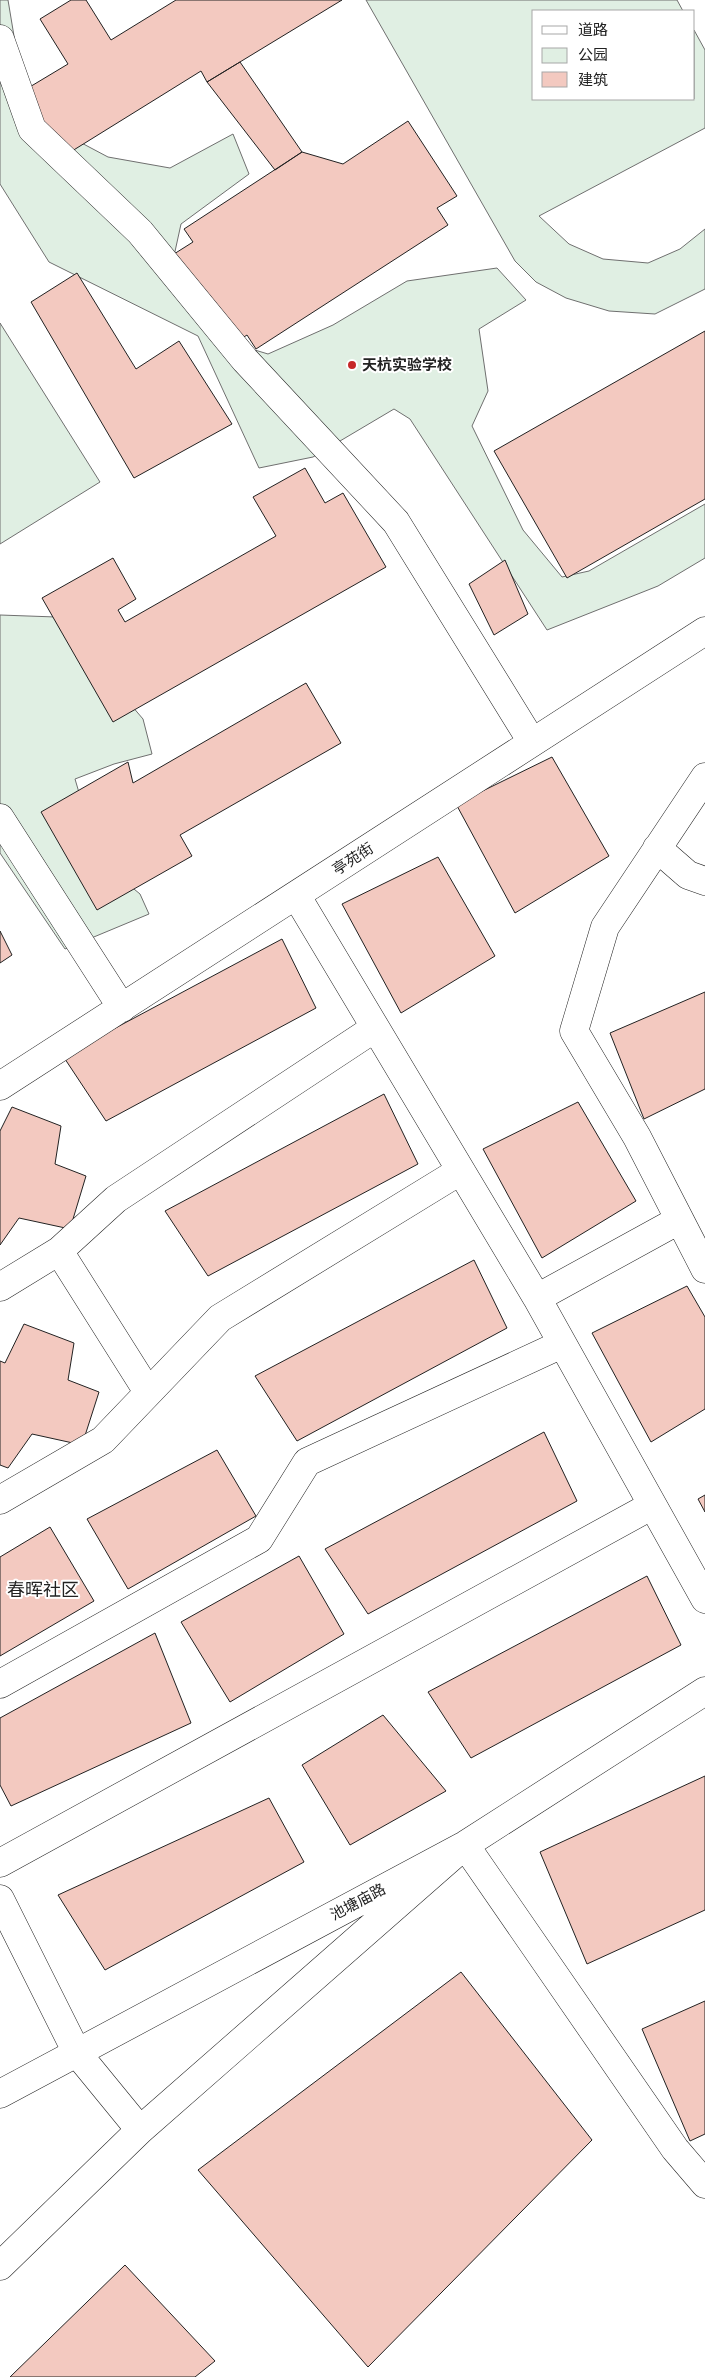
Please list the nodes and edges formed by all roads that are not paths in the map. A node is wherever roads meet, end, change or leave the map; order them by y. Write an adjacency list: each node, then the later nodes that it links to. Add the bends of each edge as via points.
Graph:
1 (0, 39): 3 (street, via 32,129 140,232 245,360 396,522)
2 (705, 631): 3 (street, 亭苑街)
3 (532, 742): 8 (street, 亭苑街)
4 (705, 777): 6 (street)
5 (0, 818): 9 (street)
6 (657, 848): 7 (street, via 688,874); 13 (street, via 605,928 574,1031 637,1137)
7 (705, 881)
8 (296, 895): 9 (street, 亭苑街); 10 (street)
9 (122, 1008): 11 (street, 亭苑街)
10 (375, 1028): 12 (street); 14 (street, via 116,1198)
11 (0, 1086)
12 (460, 1171): 17 (street); 19 (street, via 220,1318)
13 (679, 1220): 15 (street); 17 (street)
14 (59, 1251): 16 (street); 19 (street)
15 (705, 1269)
16 (0, 1287)
17 (537, 1298): 18 (street)
18 (562, 1344): 21 (street); 23 (street, via 307,1462 258,1539)
19 (148, 1392): 20 (street, via 103,1440)
20 (0, 1500)
21 (651, 1506): 22 (street); 26 (street)
22 (705, 1600)
23 (0, 1684)
24 (705, 1691): 25 (street, 池塘庙路)
25 (465, 1845): 28 (street, 池塘庙路); 30 (street); 31 (street, via 675,2149)
26 (0, 1863)
27 (0, 1899): 28 (street)
28 (77, 2053): 29 (street, 池塘庙路); 30 (street)
29 (0, 2094)
30 (140, 2130): 32 (street)
31 (705, 2184)
32 (0, 2266)

